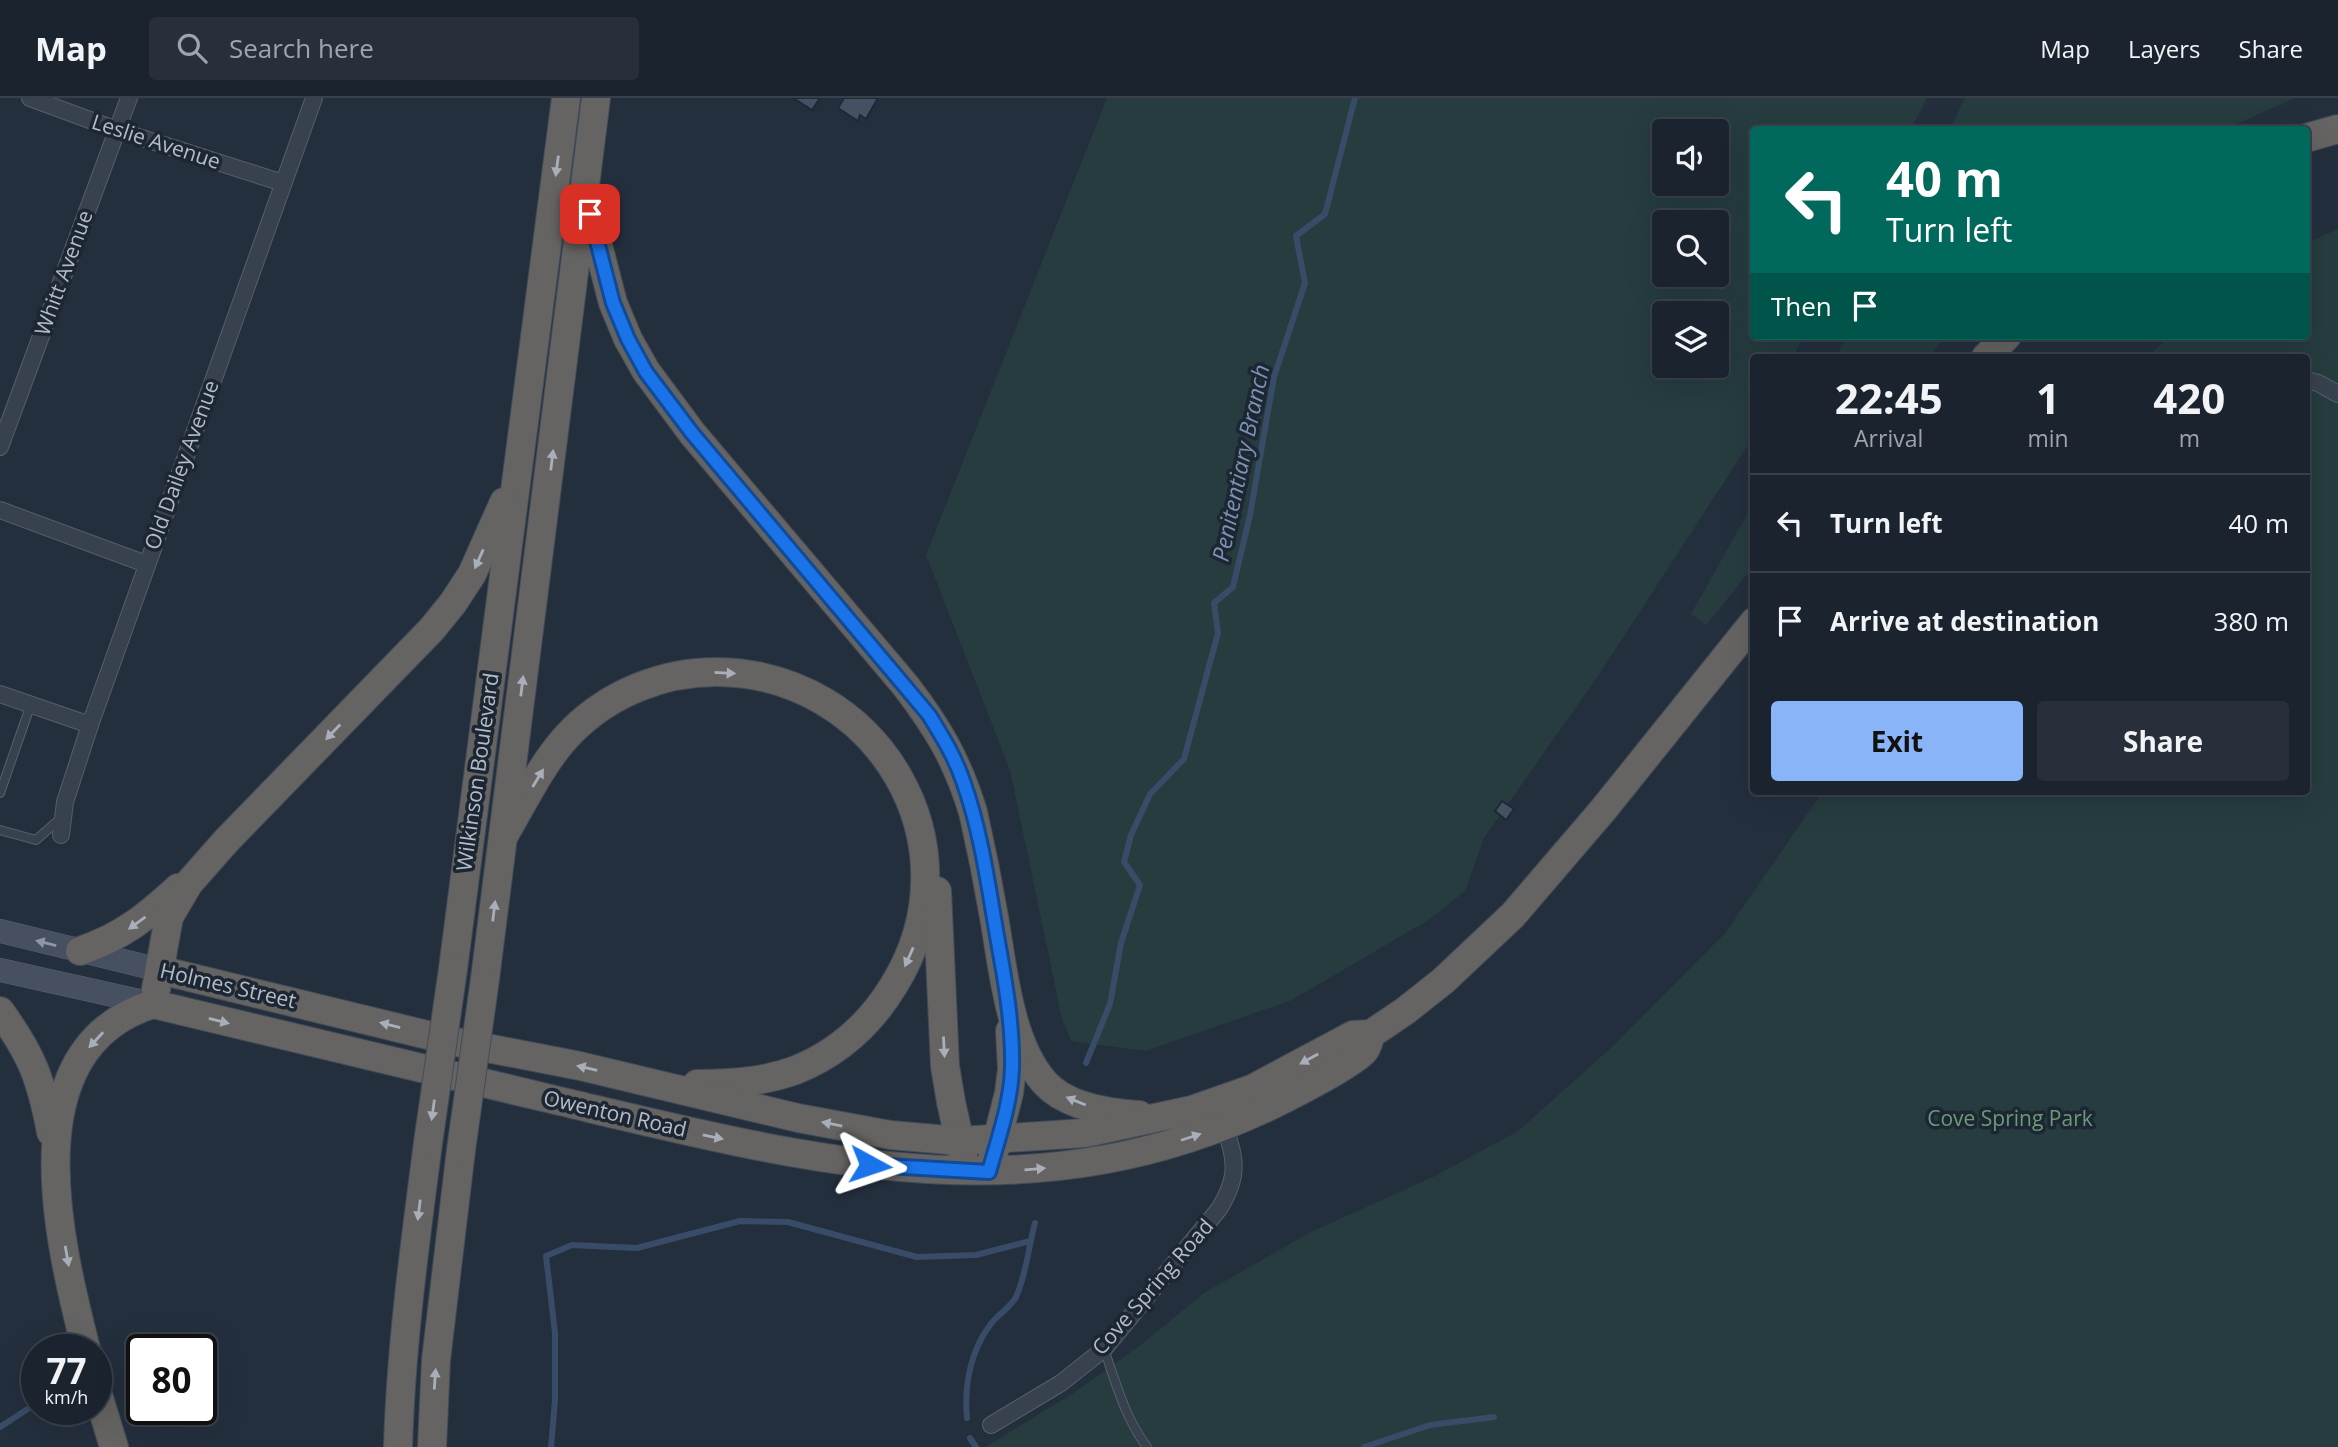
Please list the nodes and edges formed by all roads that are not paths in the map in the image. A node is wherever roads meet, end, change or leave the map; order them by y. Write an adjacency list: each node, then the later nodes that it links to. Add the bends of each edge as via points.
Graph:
1 (30, 98): 7 (street, Leslie Avenue)
2 (129, 98): 7 (street, Whitt Avenue)
3 (314, 98): 9 (street, Old Dailey Avenue)
4 (566, 98): 16 (highway, Wilkinson Boulevard, one-way to 16)
5 (596, 98): 10 (highway, Wilkinson Boulevard)
6 (2338, 129): 8 (highway)
7 (117, 130): 9 (street, Leslie Avenue); 15 (street, Whitt Avenue)
8 (2310, 137)
9 (283, 183): 18 (street, Old Dailey Avenue)
10 (584, 191): 28 (highway, Wilkinson Boulevard, one-way to 10); 34 (highway, via 613,303 646,372 905,685 948,746 973,812)
11 (2003, 340): 12 (highway)
12 (1989, 354)
13 (2310, 381): 14 (street)
14 (2338, 394)
15 (0, 447)
16 (516, 474): 29 (highway, one-way to 29, via 472,574 453,603); 50 (highway, Wilkinson Boulevard, one-way to 50, bridge, via 414,1251)
17 (0, 510): 18 (street)
18 (146, 564): 22 (street, Old Dailey Avenue)
19 (1750, 627): 39 (highway, via 1603,810 1480,949 1371,1034 1366,1050 1348,1063 1283,1100)
20 (0, 694): 21 (street)
21 (31, 704): 22 (street); 24 (lane)
22 (90, 725): 25 (street, Old Dailey Avenue)
23 (906, 788): 28 (highway, one-way to 23, via 552,755 595,711 646,684 702,672 759,677 814,696 863,730); 38 (highway, one-way to 38, via 920,826 926,890 913,948 886,1000 846,1042 795,1070 740,1083); 42 (highway, one-way to 42, via 927,837 934,868 945,1066)
24 (0, 793)
25 (63, 817): 26 (lane, via 36,840); 27 (street, Old Dailey Avenue)
26 (0, 830)
27 (61, 835)
28 (503, 837): 51 (highway, Wilkinson Boulevard, one-way to 28, bridge, via 436,1360)
29 (206, 862): 31 (highway, one-way to 31, via 132,927); 33 (highway, via 169,918)
30 (0, 931): 31 (main road, Holmes Street, one-way to 30)
31 (80, 951): 33 (main road, Holmes Street)
32 (0, 970): 35 (main road, Holmes Street)
33 (160, 970): 35 (highway); 38 (highway, Holmes Street, one-way to 33)
34 (1008, 994): 40 (highway, one-way to 34, via 1100,1110 1047,1085 1024,1047); 41 (highway, via 1012,1069)
35 (153, 1004): 37 (highway, Holmes Street, one-way to 37); 44 (highway, one-way to 44, via 130,1012 100,1034 72,1072 58,1124)
36 (0, 1011): 44 (highway, via 36,1070)
37 (455, 1077): 43 (highway, Owenton Road, one-way to 43, via 666,1127 848,1163)
38 (653, 1084): 42 (highway, one-way to 38, via 848,1128)
39 (1221, 1114): 40 (highway); 43 (highway, Owenton Road, one-way to 39, via 1126,1156); 46 (street, Cove Spring Road, via 1235,1171 1227,1196)
40 (1166, 1116): 41 (highway, via 1085,1133)
41 (998, 1139): 42 (highway); 43 (highway)
42 (960, 1141): 43 (highway)
43 (978, 1172)
44 (55, 1175): 45 (highway, one-way to 45)
45 (82, 1334)
46 (1104, 1349): 48 (street, Cove Spring Road, via 1061,1383); 52 (lane, via 1121,1398)
47 (107, 1425): 49 (highway)
48 (991, 1426)
49 (114, 1447)
50 (398, 1447)
51 (432, 1447)
52 (1147, 1447)

